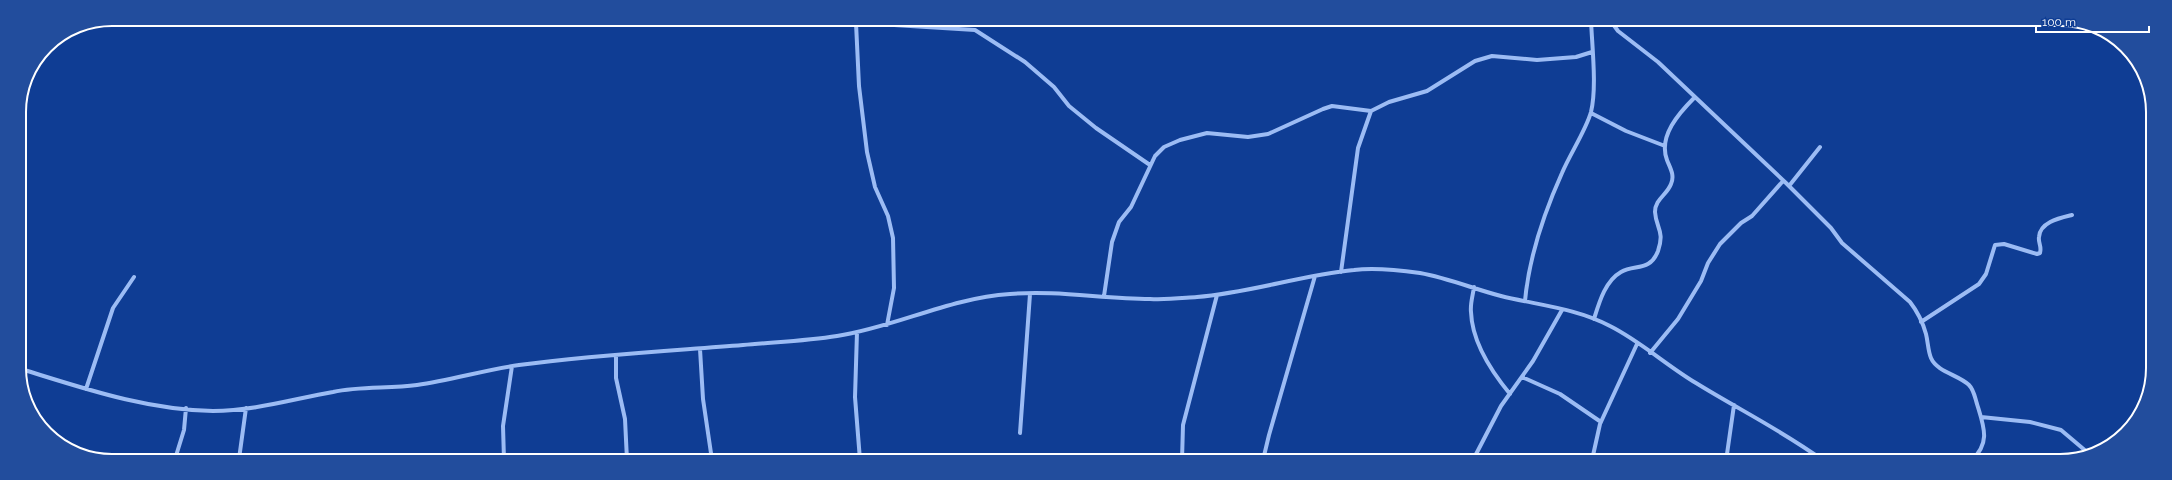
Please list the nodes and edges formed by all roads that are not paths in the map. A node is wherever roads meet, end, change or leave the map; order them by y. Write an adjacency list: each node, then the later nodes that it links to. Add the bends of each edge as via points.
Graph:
1 (856, 26): 26 (street, via 867,152 875,188 888,216 893,238 894,288)
2 (907, 26): 11 (street, via 975,30 1025,62 1054,87 1069,106)
3 (1591, 26): 5 (street)
4 (1614, 26): 6 (street)
5 (1592, 52): 7 (street, via 1576,57 1537,60 1492,56 1475,61 1427,92 1389,102); 8 (street, via 1594,91)
6 (1695, 97): 9 (street, via 1671,126); 12 (street)
7 (1371, 111): 11 (street, via 1332,106 1268,134 1248,137 1207,133 1164,147); 15 (street, via 1358,148)
8 (1591, 112): 9 (street, via 1626,131); 22 (street, via 1541,226 1531,261)
9 (1665, 146): 24 (street, via 1666,160 1672,175 1671,184 1658,200 1655,210 1661,233 1657,252 1651,262 1642,268 1620,272 1608,285)
10 (1820, 147): 13 (street)
11 (1150, 165): 21 (street, via 1132,207 1119,222 1112,242)
12 (1783, 181): 13 (street); 30 (street, via 1752,216 1720,244 1678,319)
13 (1789, 186): 25 (street, via 1831,228 1842,243 1910,302)
14 (2072, 215): 25 (street, via 2047,224 2040,230 2040,253 2004,244 1995,245 1986,274 1979,284)
15 (1341, 272): 16 (street); 18 (street, via 1359,269 1417,273)
16 (1316, 276): 20 (street); 51 (street)
17 (134, 277): 35 (street, via 113,308)
18 (1474, 287): 22 (street, via 1502,297); 36 (street, via 1470,310 1475,336 1490,367)
19 (1030, 294): 21 (street); 26 (street, via 1011,293 976,298 926,311); 42 (street)
20 (1218, 295): 21 (street, via 1149,300); 50 (street, via 1183,425)
21 (1104, 296)
22 (1525, 301): 23 (street)
23 (1562, 310): 24 (street); 34 (street, via 1534,361)
24 (1594, 319): 28 (street)
25 (1921, 322): 40 (street, via 1932,359 1968,384 1973,391)
26 (887, 325): 27 (street)
27 (857, 332): 29 (street, via 803,342); 49 (street, via 856,397)
28 (1637, 344): 30 (street); 41 (street)
29 (700, 349): 31 (street); 48 (street, via 703,399)
30 (1650, 353): 37 (street, via 1693,382)
31 (616, 355): 32 (street); 47 (street, via 616,378 625,419)
32 (512, 366): 39 (street, via 416,385 351,389); 46 (street, via 503,426)
33 (26, 371): 35 (street)
34 (1522, 377): 36 (street); 41 (street, via 1560,394)
35 (86, 389): 38 (street, via 110,397)
36 (1510, 394): 52 (street)
37 (1734, 405): 54 (street); 55 (street)
38 (186, 408): 39 (street, via 210,411); 44 (street, via 184,430)
39 (246, 408): 45 (street)
40 (1981, 417): 43 (street, via 2030,422 2061,430); 56 (street, via 1984,442)
41 (1601, 422): 53 (street)
42 (1020, 433)
43 (2085, 450)
44 (177, 454)
45 (240, 454)
46 (504, 454)
47 (627, 454)
48 (711, 454)
49 (860, 454)
50 (1182, 454)
51 (1264, 454)
52 (1476, 454)
53 (1593, 454)
54 (1727, 454)
55 (1813, 454)
56 (1979, 454)

